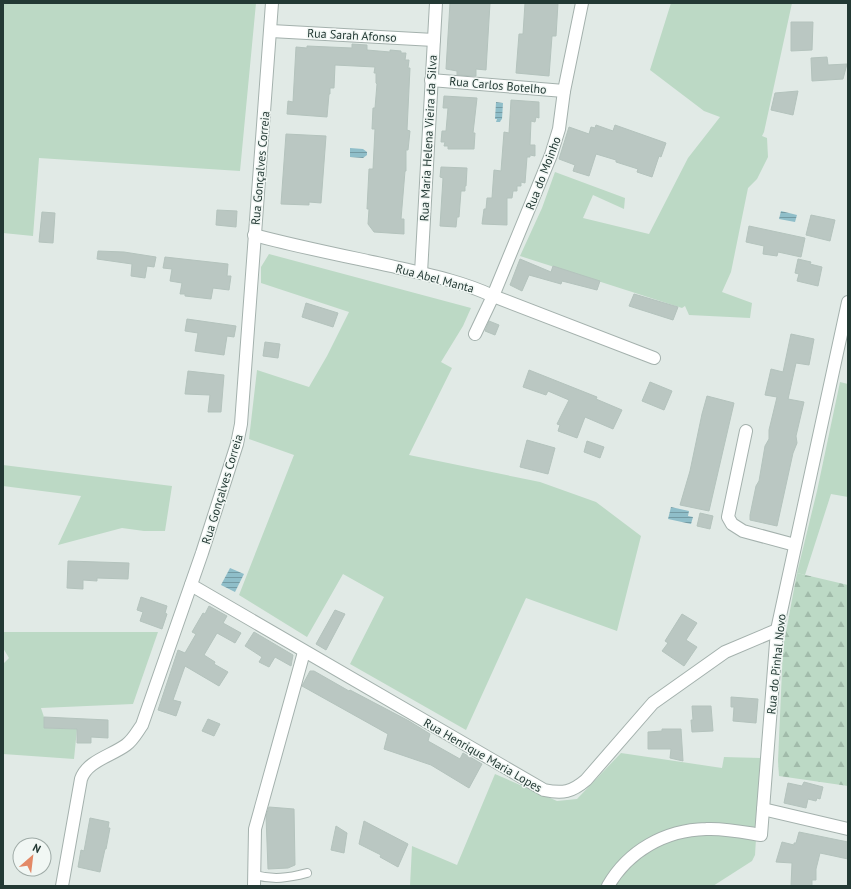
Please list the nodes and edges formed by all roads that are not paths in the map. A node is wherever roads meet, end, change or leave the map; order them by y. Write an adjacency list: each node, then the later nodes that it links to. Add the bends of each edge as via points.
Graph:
1 (272, 3): 4 (street, Rua Gonçalves Correia)
2 (436, 3): 5 (street, Rua Maria Helena Vieira da Silva)
3 (582, 3): 7 (street, Rua do Moinho)
4 (271, 31): 5 (street, Rua Sarah Afonso); 8 (street, Rua Gonçalves Correia)
5 (434, 40): 6 (street, Rua Maria Helena Vieira da Silva)
6 (431, 80): 7 (street, Rua Carlos Botelho); 9 (street, Rua Maria Helena Vieira da Silva)
7 (564, 91): 10 (street, Rua do Moinho, via 559,129 551,156)
8 (254, 235): 9 (street, Rua Abel Manta); 16 (street, Rua Gonçalves Correia, via 241,424 228,473)
9 (421, 273): 10 (street, Rua Abel Manta, via 473,287)
10 (493, 296): 12 (street, Rua do Moinho); 13 (street, Rua Abel Manta)
11 (848, 302): 15 (street, Rua do Pinhal Novo)
12 (475, 334)
13 (654, 358)
14 (746, 431): 15 (street, via 728,517 732,524 743,531)
15 (795, 545): 17 (street, Rua do Pinhal Novo)
16 (191, 585): 18 (street, Rua Henrique Maria Lopes); 23 (street, Rua Gonçalves Correia, via 142,725 126,744 89,766 83,773)
17 (777, 630): 18 (street, Rua Henrique Maria Lopes, via 726,652 653,703 586,780 569,791 557,793 544,790); 19 (street, Rua do Pinhal Novo)
18 (304, 652): 22 (street, via 256,829)
19 (763, 809): 20 (street); 24 (street, Rua do Pinhal Novo, via 761,834 706,828 664,837 631,857 614,875)
20 (848, 829)
21 (307, 872): 22 (lane, via 290,877)
22 (254, 881)
23 (62, 886)
24 (608, 886)

